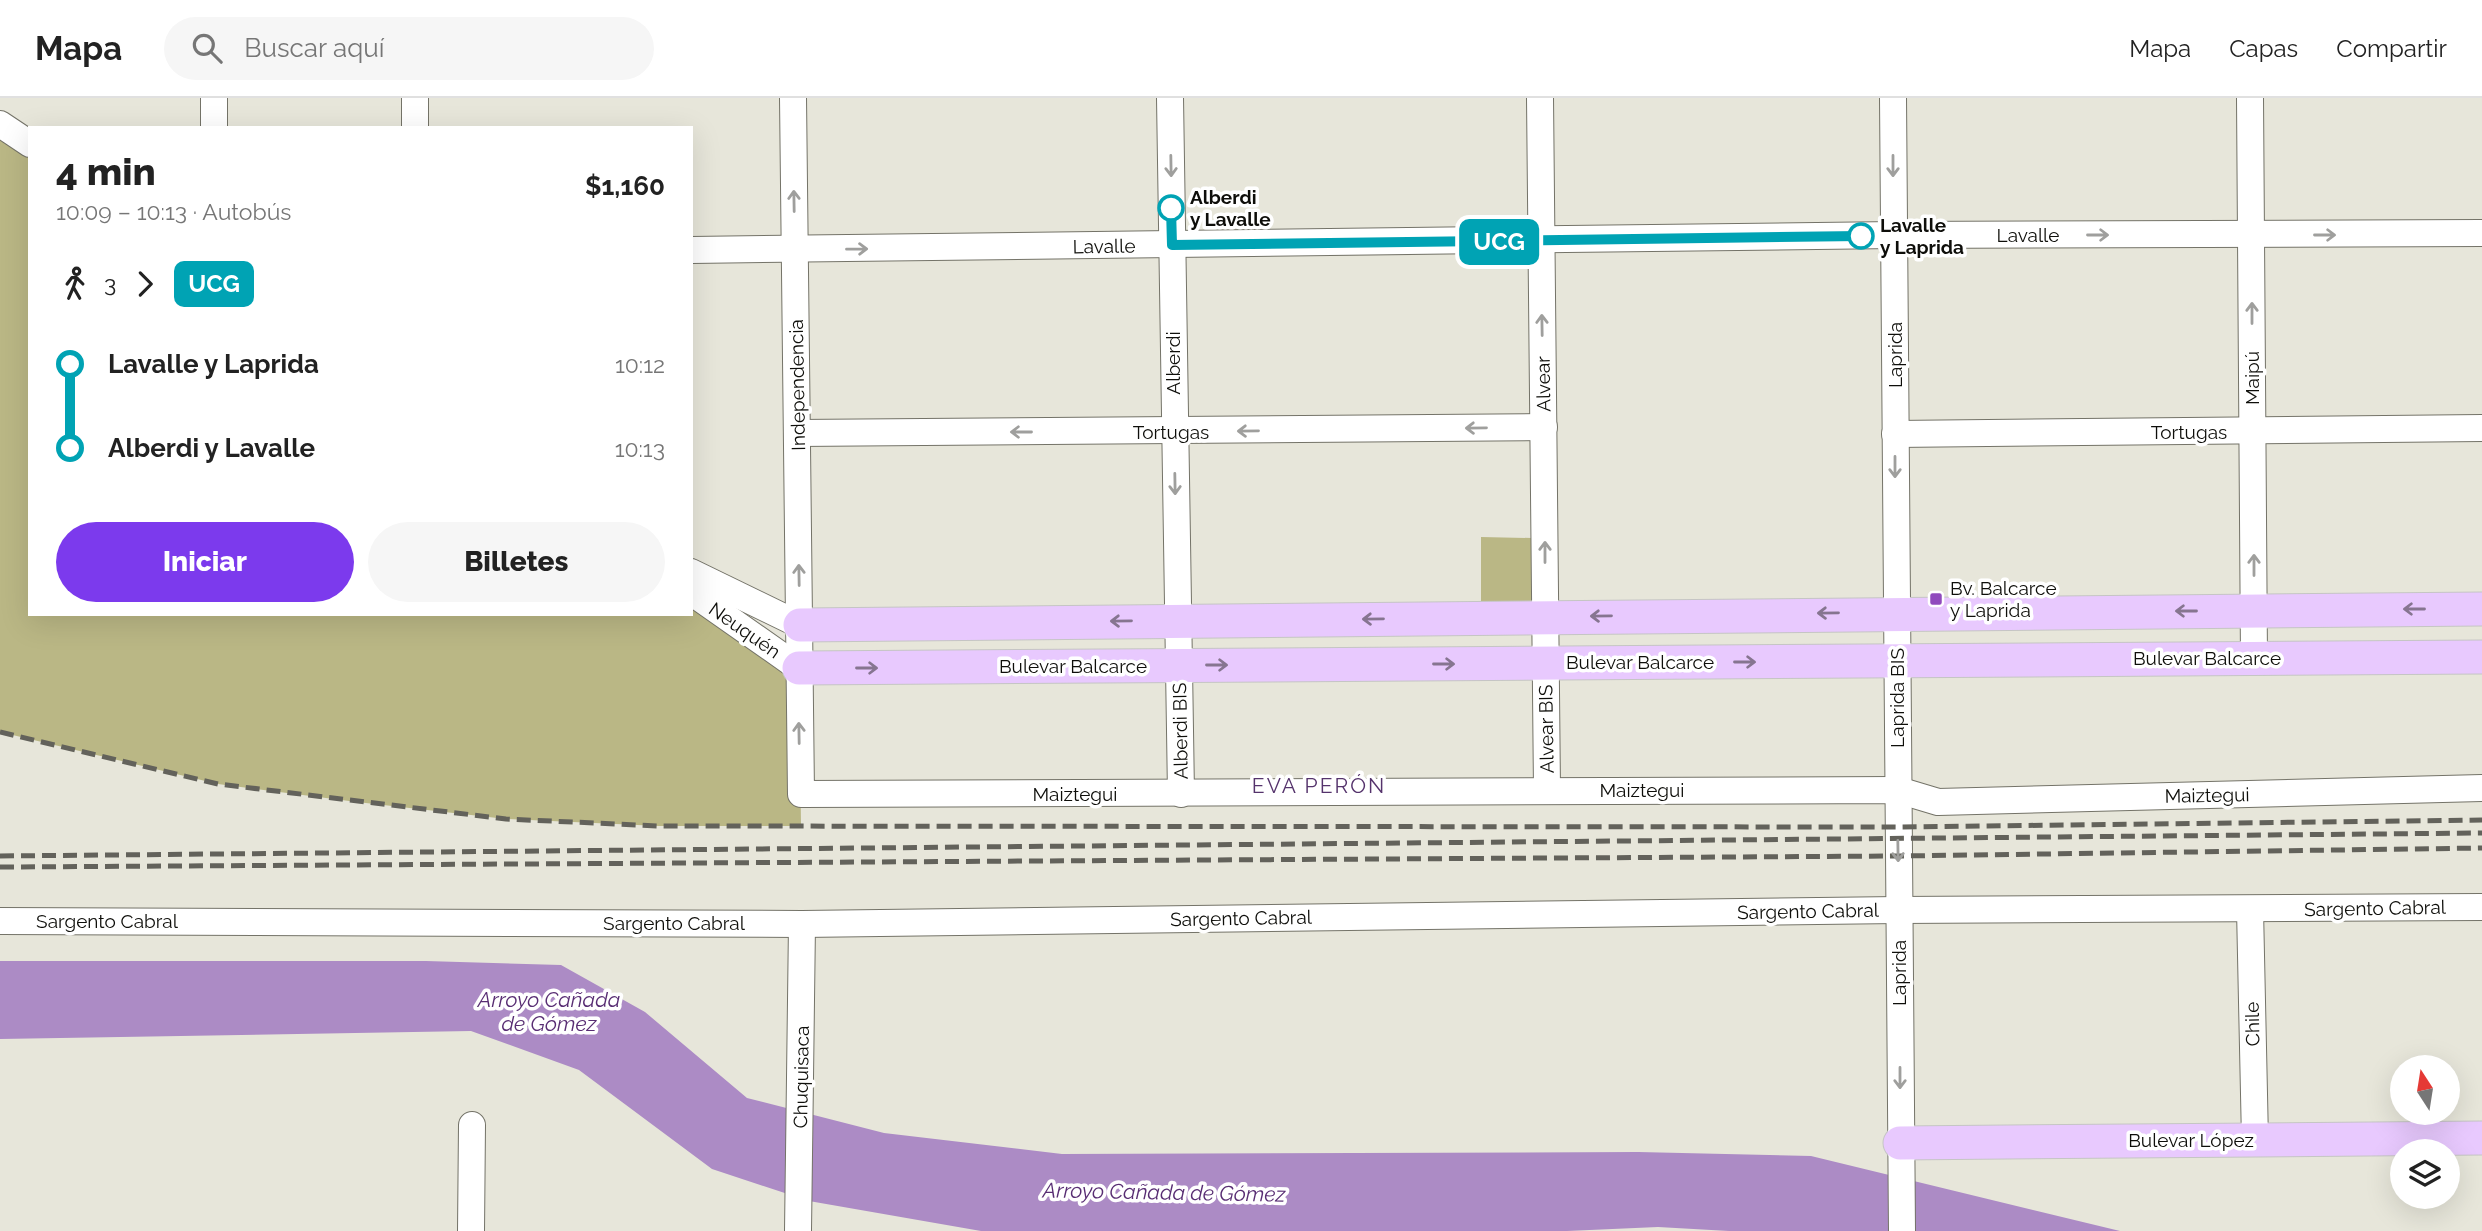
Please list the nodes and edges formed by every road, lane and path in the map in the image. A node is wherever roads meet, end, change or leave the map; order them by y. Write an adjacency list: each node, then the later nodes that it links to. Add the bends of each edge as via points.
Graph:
1 (214, 98): 9 (street)
2 (415, 98): 10 (street)
3 (793, 98): 18 (street, Independencia, one-way to 3)
4 (1170, 98): 16 (street, Alberdi, one-way to 16)
5 (1540, 98): 15 (street, Alvear)
6 (1893, 98): 13 (street, Laprida, one-way to 13)
7 (2250, 98): 14 (street, Maipú)
8 (0, 124): 11 (street)
9 (214, 126)
10 (415, 126)
11 (28, 143)
12 (2482, 233): 14 (street, Lavalle, one-way to 12)
13 (1894, 235): 14 (street, Lavalle, one-way to 14); 15 (street, Lavalle); 24 (street, Laprida)
14 (2251, 235): 22 (street, Maipú, one-way to 14)
15 (1541, 242): 16 (street, Lavalle); 19 (street, Alvear, one-way to 15)
16 (1172, 245): 18 (street, Lavalle, one-way to 16); 21 (street, Alberdi)
17 (693, 250): 18 (street, Lavalle)
18 (795, 250): 23 (street, Independencia)
19 (1544, 427): 21 (street, Tortugas, one-way to 21); 30 (street, Alvear, one-way to 19)
20 (2482, 428): 22 (street, Tortugas)
21 (1173, 432): 23 (street, Tortugas, one-way to 23); 31 (street, Alberdi, one-way to 31)
22 (2253, 432): 24 (street, Tortugas); 28 (street, Maipú, one-way to 22)
23 (797, 433): 32 (street, Independencia, one-way to 23)
24 (1895, 434): 29 (street, Laprida, one-way to 29)
25 (693, 573): 32 (street, Neuquén)
26 (693, 593): 38 (street, Neuquén)
27 (2482, 609): 28 (main road, one-way to 28)
28 (2254, 610): 29 (main road, one-way to 29); 34 (street, Maipú)
29 (1896, 613): 30 (main road, one-way to 30); 35 (street, Laprida BIS)
30 (1545, 617): 31 (main road, one-way to 31); 36 (street, Alvear)
31 (1178, 621): 32 (main road, one-way to 32); 37 (street, Alberdi)
32 (800, 625): 38 (street, Independencia)
33 (2482, 657): 34 (main road, Bulevar Balcarce)
34 (2254, 658): 35 (main road, Bulevar Balcarce)
35 (1897, 661): 36 (main road, Bulevar Balcarce, one-way to 35); 39 (street, Laprida BIS)
36 (1545, 666): 37 (main road, Bulevar Balcarce, one-way to 36); 41 (street, Alvear BIS)
37 (1179, 667): 38 (main road, Bulevar Balcarce, one-way to 37); 43 (street, Alberdi BIS)
38 (799, 670): 42 (street, Independencia, one-way to 38)
39 (1898, 786): 40 (street, Maiztegui, via 1938,802); 41 (street, Maiztegui); 46 (street, Laprida, one-way to 46)
40 (2482, 788)
41 (1547, 790): 43 (street, Maiztegui)
42 (800, 794): 43 (street, Maiztegui)
43 (1181, 794)
44 (2482, 907): 45 (street, Sargento Cabral)
45 (2250, 909): 46 (street, Sargento Cabral); 51 (street, Chile)
46 (1898, 910): 48 (street, Sargento Cabral); 52 (street, Laprida, one-way to 52)
47 (0, 920): 48 (street, Sargento Cabral)
48 (802, 924): 53 (street, Chuquisaca)
49 (472, 1125): 54 (street)
50 (2482, 1138): 51 (main road, Bulevar López)
51 (2255, 1140): 52 (main road, Bulevar López)
52 (1900, 1153): 55 (street, Laprida)
53 (798, 1220)
54 (471, 1231)
55 (1902, 1231)

